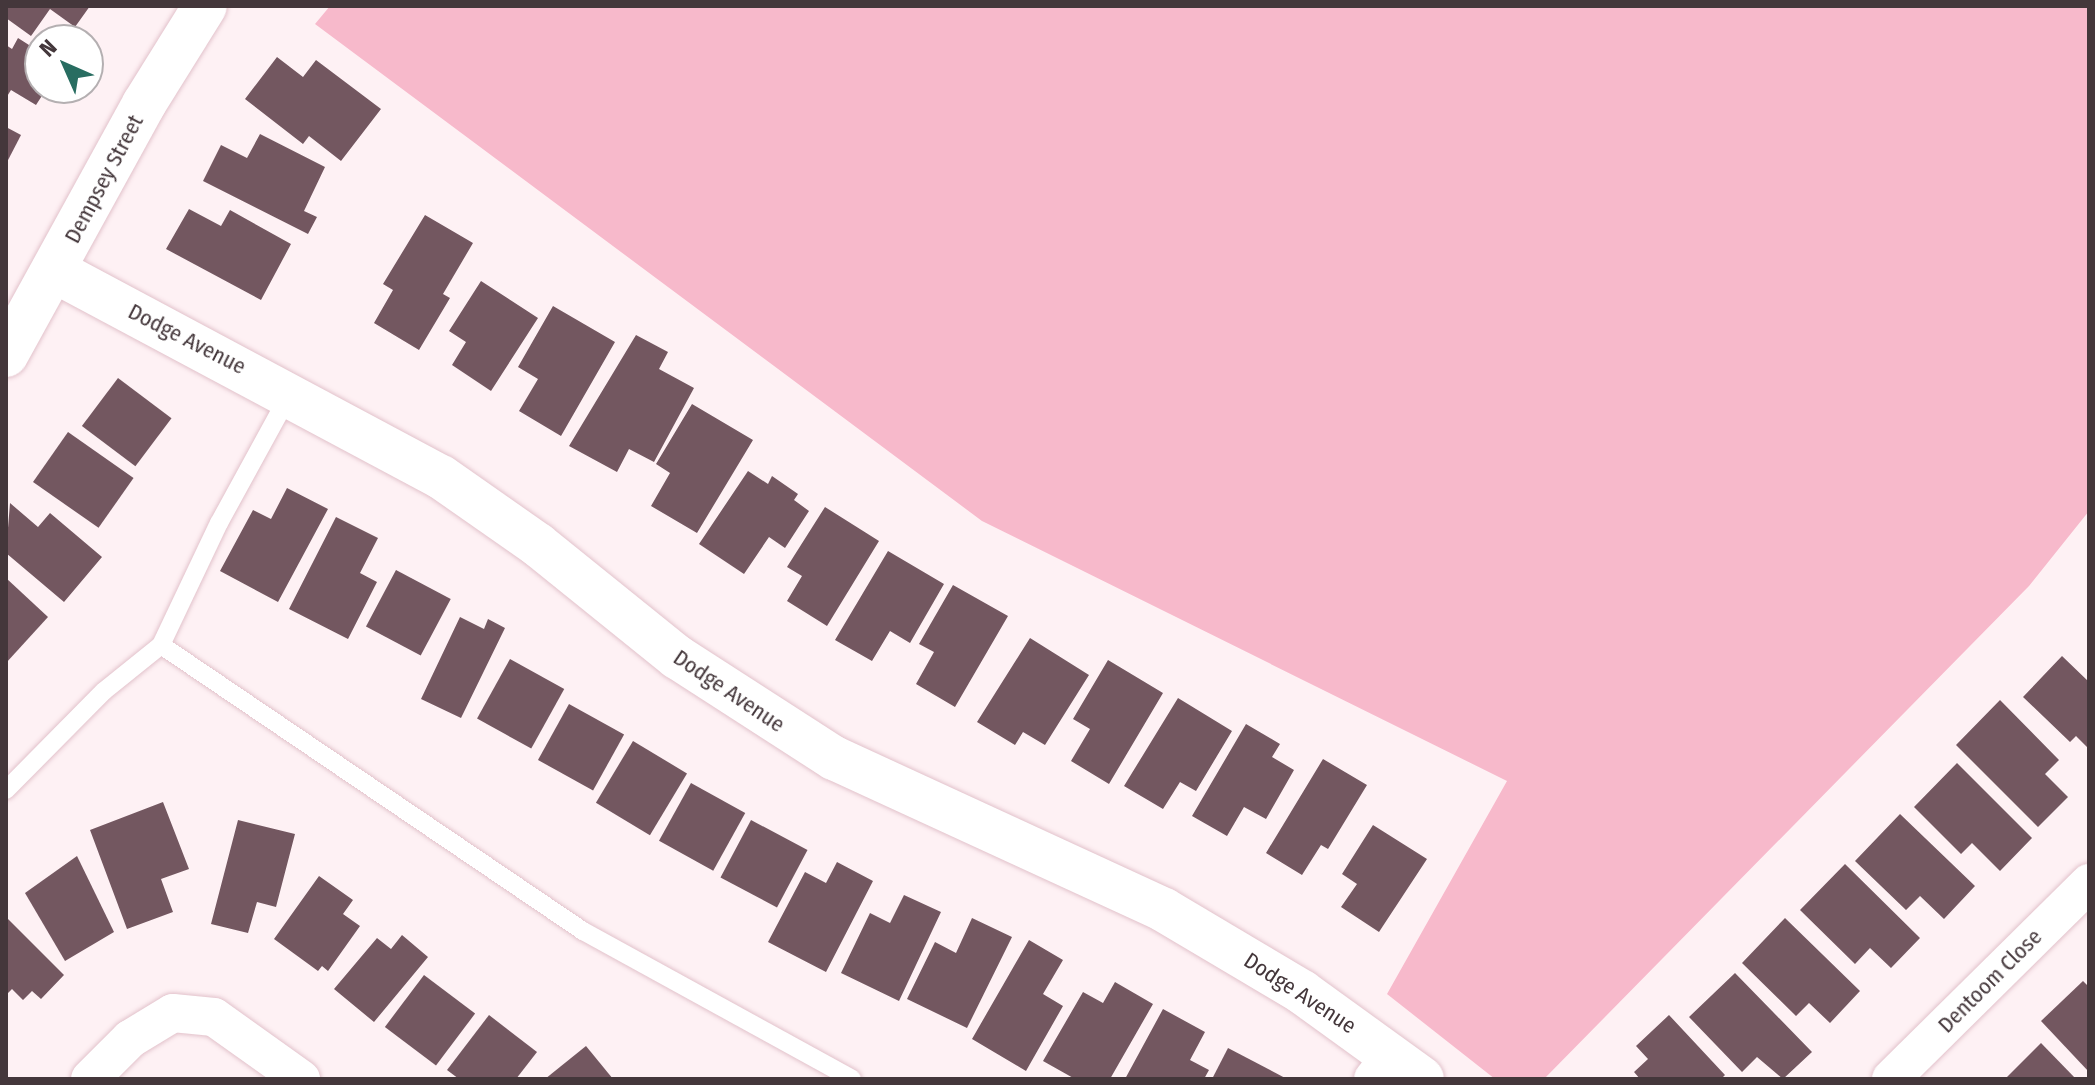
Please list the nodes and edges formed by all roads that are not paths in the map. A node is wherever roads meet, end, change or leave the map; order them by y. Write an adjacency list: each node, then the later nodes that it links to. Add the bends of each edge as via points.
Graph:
1 (205, 6): 2 (street, Dempsey Street, via 144,104)
2 (55, 271): 3 (street, Dempsey Street); 4 (street, Dodge Avenue)
3 (6, 355)
4 (291, 393): 5 (lane, via 219,523); 8 (street, Dodge Avenue, via 485,506 677,657 800,738 928,806 1164,910 1290,984)
5 (161, 645): 6 (lane, via 104,691); 11 (lane, via 583,931)
6 (6, 790)
7 (2089, 883): 12 (street, Dentoom Close)
8 (1396, 1071)
9 (90, 1079): 10 (street, via 151,1022 173,1013 194,1013 236,1029)
10 (301, 1079)
11 (852, 1079)
12 (1891, 1079)

